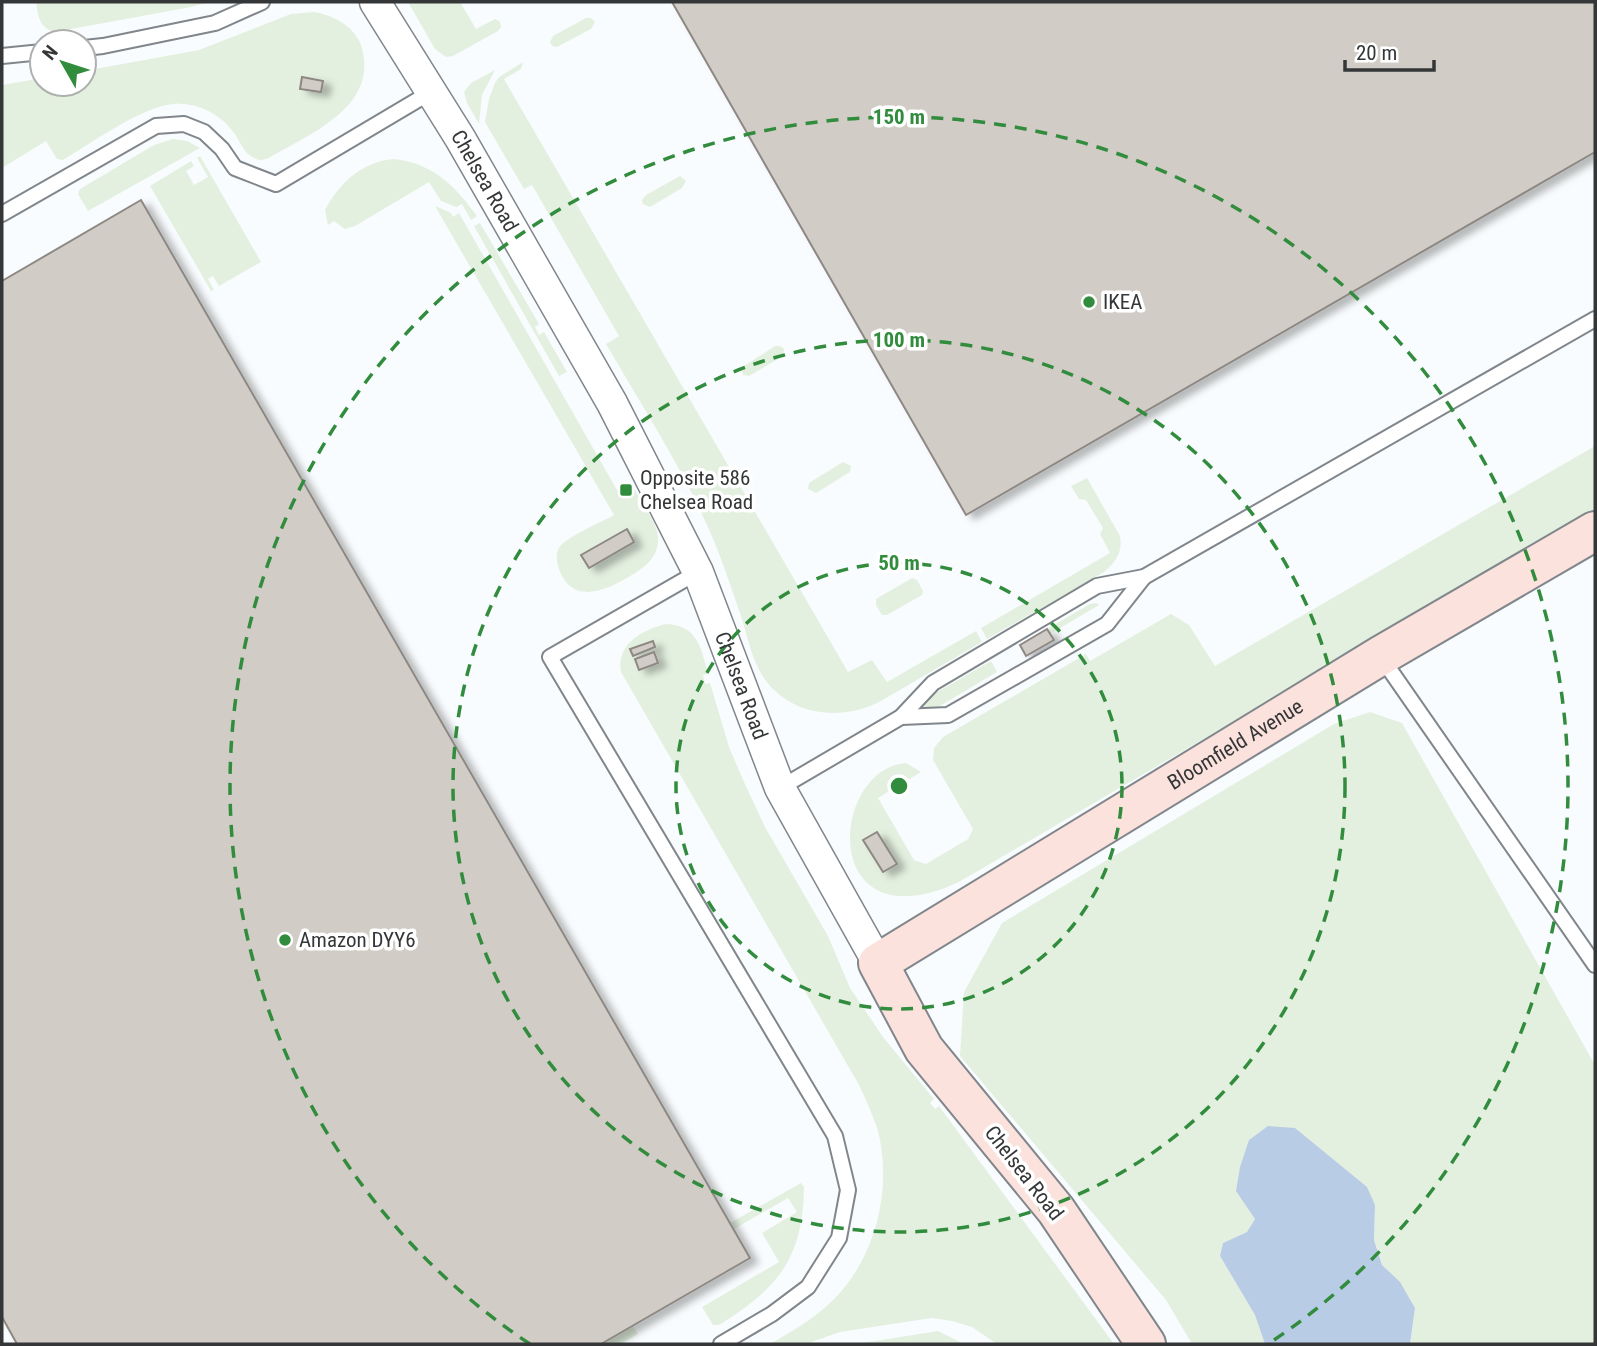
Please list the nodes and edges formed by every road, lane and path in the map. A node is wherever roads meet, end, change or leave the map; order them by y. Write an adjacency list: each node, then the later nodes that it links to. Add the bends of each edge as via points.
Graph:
1 (262, 2): 3 (lane, via 215,23)
2 (375, 2): 6 (street, Chelsea Road)
3 (98, 47)
4 (28, 53): 5 (lane)
5 (2, 56)
6 (431, 92): 7 (lane, via 276,184 234,168 204,132 184,124 165,125 131,139); 10 (street, Chelsea Road, via 612,403)
7 (2, 214)
8 (1595, 319): 11 (lane)
9 (1595, 531): 12 (street, Bloomfield Avenue)
10 (698, 572): 14 (street, Chelsea Road); 17 (lane, via 550,657 835,1136 848,1190 839,1238 808,1287)
11 (1144, 577): 13 (lane, via 1097,586 933,683); 13 (lane, via 1107,624 948,715)
12 (1380, 656): 15 (street, Bloomfield Avenue); 16 (lane)
13 (901, 717): 14 (lane)
14 (780, 788): 15 (street, Chelsea Road)
15 (878, 962): 18 (street, Chelsea Road, via 924,1049 1056,1210)
16 (1595, 965)
17 (721, 1344)
18 (1146, 1344)

